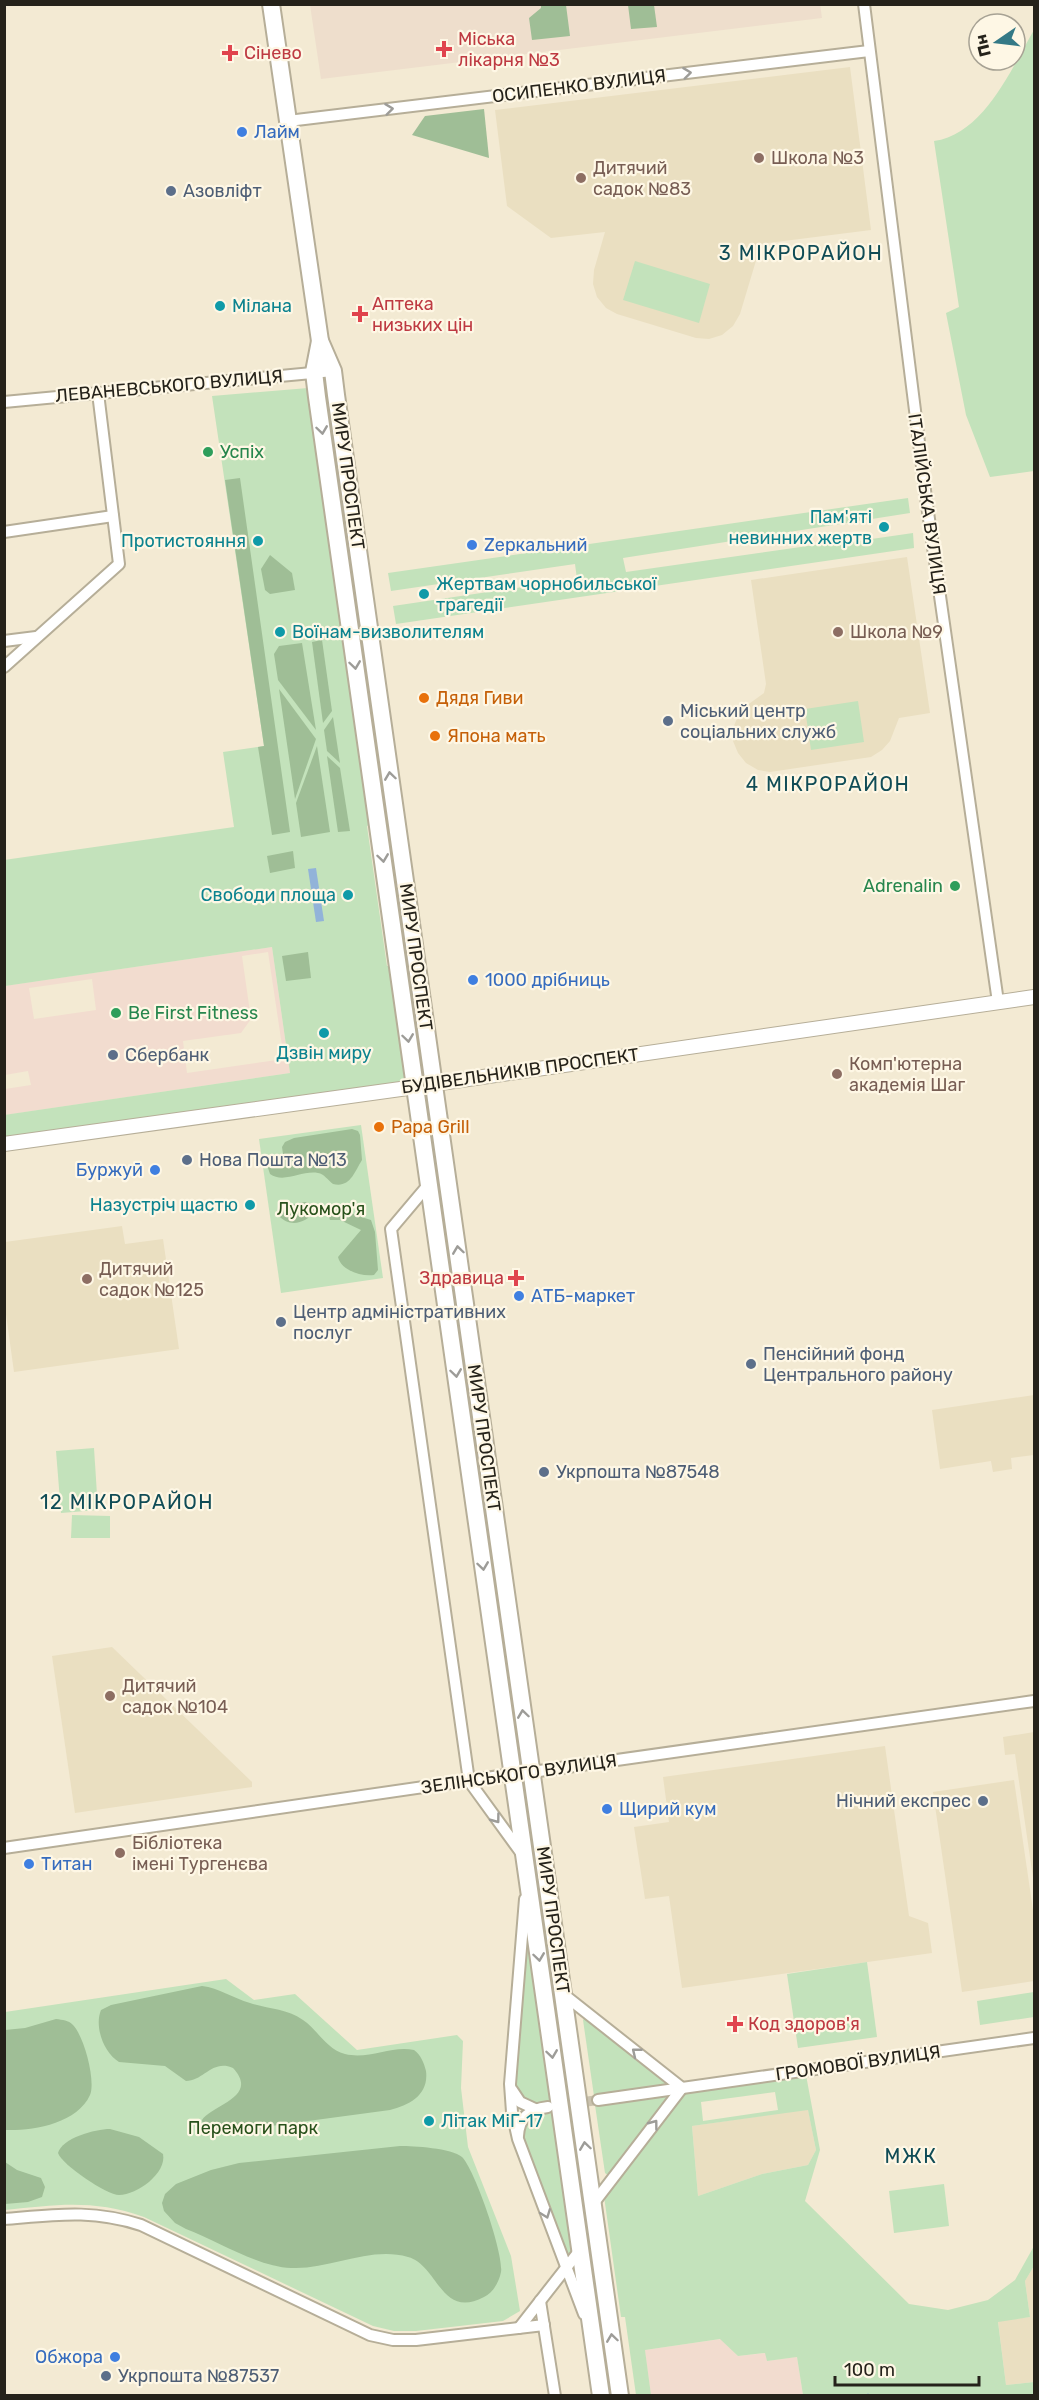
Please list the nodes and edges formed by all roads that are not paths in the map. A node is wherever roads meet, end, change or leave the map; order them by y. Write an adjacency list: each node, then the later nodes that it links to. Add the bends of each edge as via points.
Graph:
1 (271, 4): 4 (highway, МИРУ ПРОСПЕКТ)
2 (864, 4): 3 (street, ІТАЛІЙСЬКА ВУЛИЦЯ)
3 (869, 51): 4 (street, ОСИПЕНКО ВУЛИЦЯ, one-way to 3); 16 (street, ІТАЛІЙСЬКА ВУЛИЦЯ, via 926,498)
4 (288, 121): 5 (highway, МИРУ ПРОСПЕКТ)
5 (320, 341): 6 (highway, МИРУ ПРОСПЕКТ); 7 (highway, МИРУ ПРОСПЕКТ)
6 (333, 371): 7 (street, ЛЕВАНЕВСЬКОГО ВУЛИЦЯ); 17 (highway, МИРУ ПРОСПЕКТ, one-way to 6)
7 (314, 372): 8 (street, ЛЕВАНЕВСЬКОГО ВУЛИЦЯ); 18 (highway, МИРУ ПРОСПЕКТ, one-way to 18)
8 (98, 393): 9 (street, ЛЕВАНЕВСЬКОГО ВУЛИЦЯ); 10 (street)
9 (4, 402)
10 (113, 516): 11 (street); 12 (street, via 119,564)
11 (4, 532)
12 (36, 637): 13 (street); 14 (street)
13 (4, 642)
14 (4, 667)
15 (1035, 997): 16 (main road, БУДІВЕЛЬНИКІВ ПРОСПЕКТ)
16 (998, 1002): 17 (main road, БУДІВЕЛЬНИКІВ ПРОСПЕКТ)
17 (434, 1084): 18 (highway, БУДІВЕЛЬНИКІВ ПРОСПЕКТ); 22 (highway, МИРУ ПРОСПЕКТ, one-way to 17)
18 (415, 1087): 19 (main road, БУДІВЕЛЬНИКІВ ПРОСПЕКТ); 20 (highway, МИРУ ПРОСПЕКТ)
19 (4, 1144)
20 (429, 1185): 23 (highway, МИРУ ПРОСПЕКТ, one-way to 23); 24 (street, via 391,1230)
21 (1035, 1701): 22 (street, ЗЕЛІНСЬКОГО ВУЛИЦЯ)
22 (532, 1772): 23 (highway, ЗЕЛІНСЬКОГО ВУЛИЦЯ); 28 (highway, МИРУ ПРОСПЕКТ)
23 (513, 1774): 24 (street, ЗЕЛІНСЬКОГО ВУЛИЦЯ); 26 (highway, МИРУ ПРОСПЕКТ)
24 (469, 1780): 25 (street, ЗЕЛІНСЬКОГО ВУЛИЦЯ); 26 (street, one-way to 26)
25 (4, 1848)
26 (524, 1856): 27 (highway, МИРУ ПРОСПЕКТ)
27 (527, 1876): 30 (street); 38 (highway, МИРУ ПРОСПЕКТ, one-way to 38)
28 (563, 1994): 31 (street, one-way to 28); 36 (highway, МИРУ ПРОСПЕКТ, one-way to 28)
29 (1035, 2038): 31 (street, ГРОМОВОЇ ВУЛИЦЯ)
30 (510, 2084): 34 (street, via 520,2102); 35 (street)
31 (682, 2088): 32 (street, ГРОМОВОЇ ВУЛИЦЯ); 36 (street, one-way to 31)
32 (598, 2100)
33 (548, 2107): 34 (street)
34 (535, 2109): 35 (street, via 523,2119)
35 (518, 2139): 39 (street, one-way to 39)
36 (593, 2204): 46 (highway, МИРУ ПРОСПЕКТ, one-way to 36)
37 (4, 2219): 42 (street, via 93,2214 141,2225 370,2335 393,2340)
38 (580, 2250): 39 (street); 43 (highway, МИРУ ПРОСПЕКТ)
39 (566, 2268): 40 (street); 43 (street)
40 (540, 2301): 41 (street); 42 (street)
41 (544, 2325): 42 (street); 44 (street)
42 (519, 2328)
43 (592, 2337): 45 (highway, МИРУ ПРОСПЕКТ)
44 (555, 2396)
45 (601, 2396)
46 (620, 2396)

